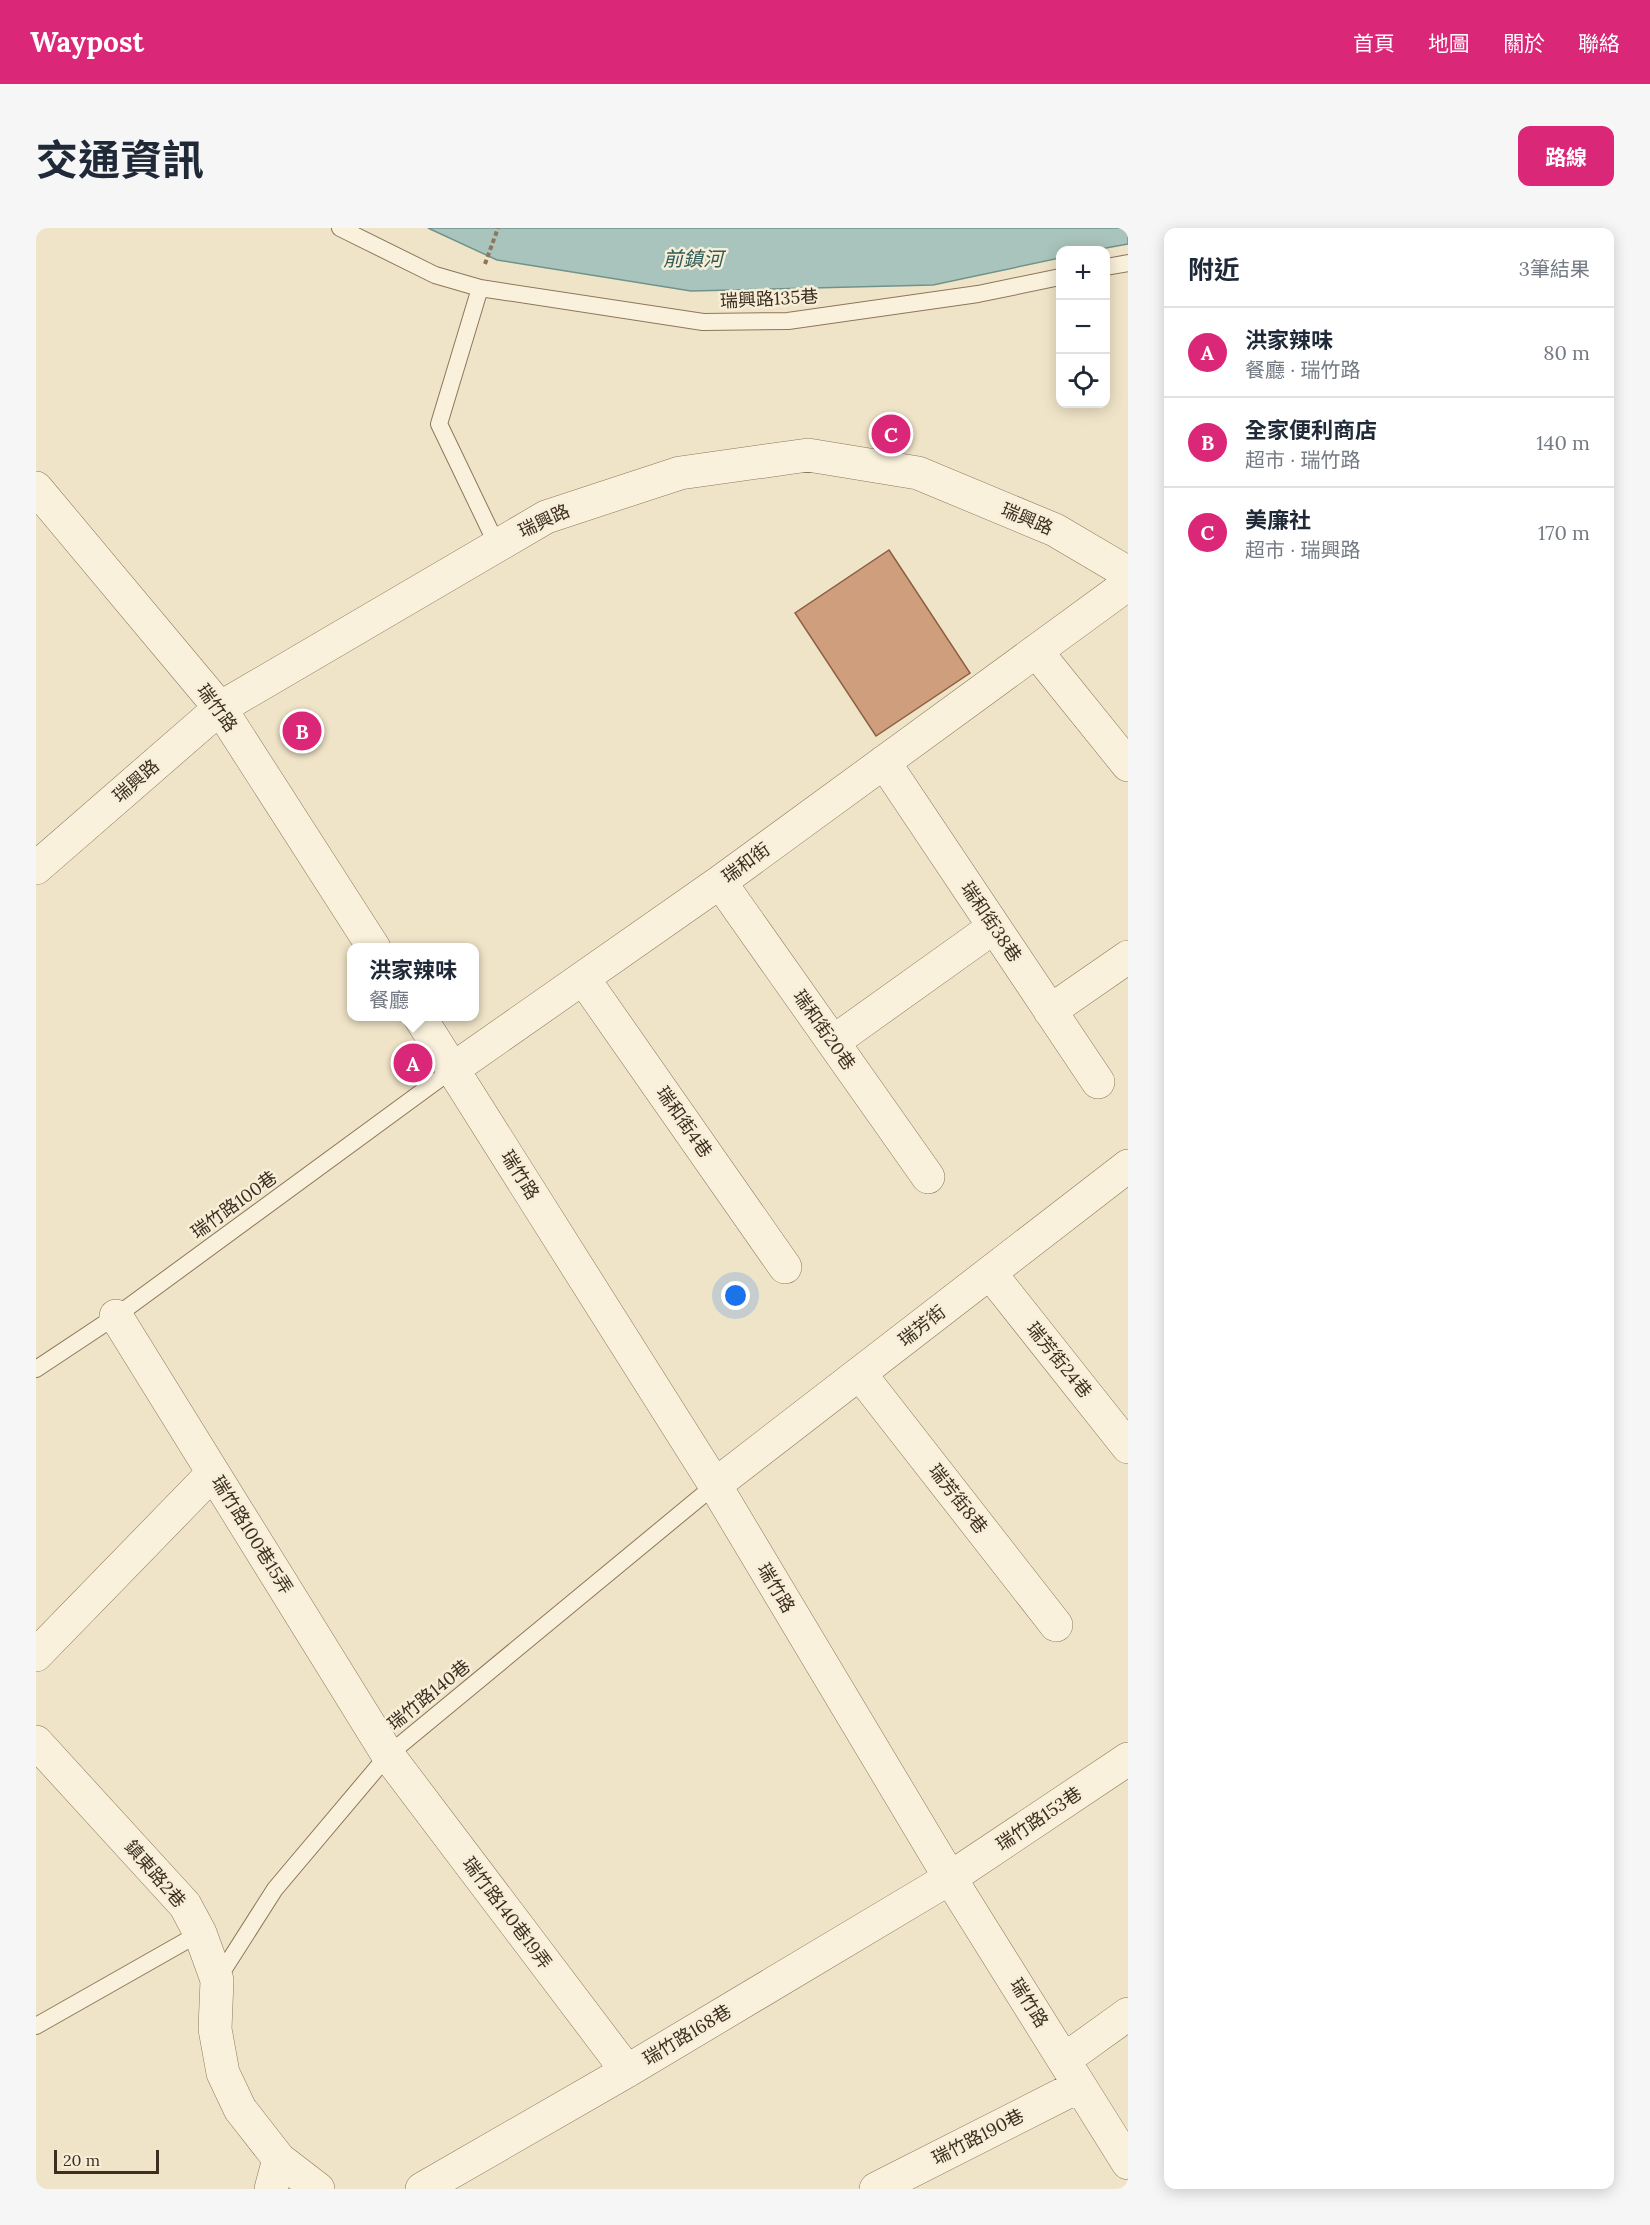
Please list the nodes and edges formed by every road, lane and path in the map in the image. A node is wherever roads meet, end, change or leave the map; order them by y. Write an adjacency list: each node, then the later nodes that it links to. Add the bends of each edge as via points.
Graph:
1 (340, 228): 5 (lane, 瑞興路135巷, via 435,275)
2 (1128, 263): 3 (lane)
3 (1110, 266)
4 (1056, 278): 5 (lane, 瑞興路135巷, via 978,294 788,321 704,322)
5 (480, 288): 7 (lane, via 439,424)
6 (43, 510): 11 (street, 瑞竹路)
7 (497, 545): 8 (street, 瑞興路, via 546,516 680,473 808,455 918,473 1055,530); 11 (street, 瑞興路)
8 (1128, 573)
9 (1128, 584): 10 (street, 瑞和街)
10 (1036, 651): 12 (street, 瑞和街); 13 (street)
11 (220, 708): 14 (street, 瑞興路); 17 (street, 瑞竹路)
12 (884, 762): 15 (street, 瑞和街); 16 (street, 瑞和街38巷)
13 (1128, 765)
14 (36, 868)
15 (720, 882): 19 (street, 瑞和街); 22 (street, 瑞和街20巷)
16 (994, 927): 20 (street, 瑞和街38巷); 22 (street)
17 (371, 943)
18 (1128, 957): 20 (street)
19 (583, 978): 23 (street, 瑞和街); 27 (street, 瑞和街4巷)
20 (1050, 1011): 24 (street, 瑞和街38巷)
21 (422, 1021): 23 (street, 瑞竹路)
22 (833, 1042): 26 (street, 瑞和街20巷)
23 (453, 1069): 29 (lane, 瑞竹路100巷); 34 (street, 瑞竹路)
24 (1098, 1082)
25 (1128, 1166): 28 (street, 瑞芳街)
26 (928, 1178)
27 (785, 1267)
28 (990, 1273): 31 (street, 瑞芳街); 32 (street, 瑞芳街24巷)
29 (116, 1316): 30 (lane, 瑞竹路100巷); 33 (street, 瑞竹路100巷15弄)
30 (36, 1369)
31 (860, 1374): 34 (street, 瑞芳街); 35 (street, 瑞芳街8巷)
32 (1128, 1447)
33 (213, 1473): 36 (street); 38 (street, 瑞竹路100巷15弄)
34 (715, 1485): 38 (lane, 瑞竹路140巷); 40 (street, 瑞竹路)
35 (1056, 1625)
36 (36, 1655)
37 (38, 1748): 41 (street, 鎮東路2巷, via 185,1905)
38 (388, 1755): 42 (lane, 瑞竹路140巷, via 274,1889); 45 (street, 瑞竹路140巷19弄)
39 (1128, 1759): 40 (street, 瑞竹路153巷)
40 (950, 1878): 45 (street, 瑞竹路168巷); 46 (street, 瑞竹路)
41 (200, 1933): 42 (street, 鎮東路2巷); 44 (lane)
42 (217, 1980): 48 (street, 鎮東路2巷, via 215,2029 223,2073)
43 (1128, 2014): 46 (street, 瑞竹路190巷)
44 (36, 2026)
45 (627, 2071): 50 (street, 瑞竹路168巷)
46 (1072, 2073): 47 (street, 瑞竹路); 51 (street, 瑞竹路190巷)
47 (1128, 2163)
48 (275, 2174): 49 (street, 鎮東路2巷)
49 (318, 2189)
50 (422, 2189)
51 (876, 2189)

